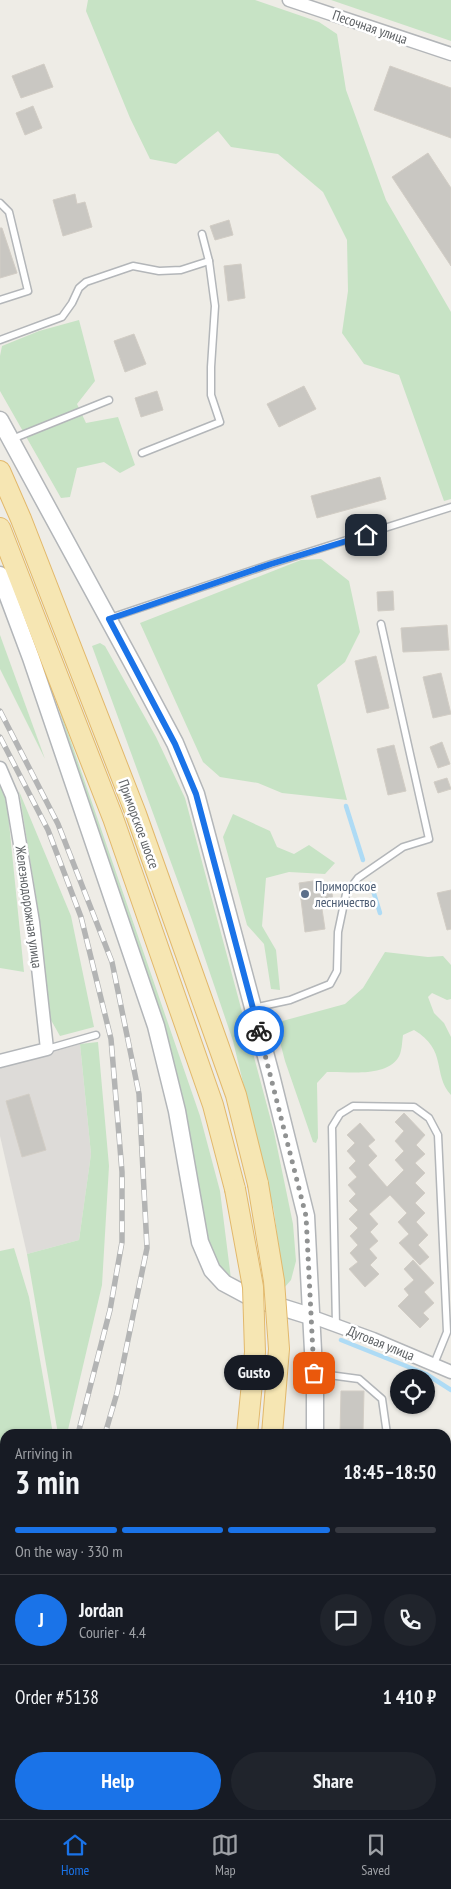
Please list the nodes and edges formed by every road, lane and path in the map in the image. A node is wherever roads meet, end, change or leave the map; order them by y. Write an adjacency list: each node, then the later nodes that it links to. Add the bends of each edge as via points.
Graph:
1 (289, 0): 2 (street, Песочная улица)
2 (451, 54)
3 (0, 203): 6 (lane, via 9,212 28,291)
4 (202, 234): 5 (lane)
5 (209, 261): 7 (lane, via 181,270 158,271 133,266 86,282 62,317); 11 (lane, via 215,306 211,396 220,422)
6 (0, 300)
7 (0, 340)
8 (109, 400): 10 (lane)
9 (0, 420): 10 (street)
10 (12, 440): 16 (street)
11 (142, 453)
12 (0, 471): 29 (main road, Приморское шоссе, bridge, via 136,814 236,1095 258,1184 274,1281 279,1349)
13 (451, 507): 16 (lane)
14 (0, 528): 28 (main road, Приморское шоссе, bridge, via 113,818 213,1105 235,1189 252,1287 255,1352)
15 (0, 575): 23 (street, via 156,1026 176,1111 200,1242 212,1270 224,1283 252,1298)
16 (109, 619): 19 (street, via 175,744 196,794)
17 (381, 624): 19 (lane, via 429,839 403,847 358,878 346,894 338,932 338,971 330,984 290,1000)
18 (0, 768): 21 (street, Железнодорожная улица, via 12,796 33,922)
19 (253, 1008): 23 (street, via 306,1216)
20 (96, 1035): 21 (lane)
21 (47, 1049): 22 (street)
22 (0, 1061)
23 (310, 1316): 24 (street, Дуговая улица); 27 (street)
24 (336, 1326): 25 (street, Дуговая улица); 25 (lane, via 332,1127 340,1114 353,1106 414,1107 429,1118 438,1135 447,1332)
25 (434, 1364): 26 (street, Дуговая улица)
26 (451, 1372)
27 (314, 1373): 30 (street); 31 (lane, via 359,1379 382,1399)
28 (247, 1429)
29 (272, 1429)
30 (315, 1429)
31 (386, 1429)

